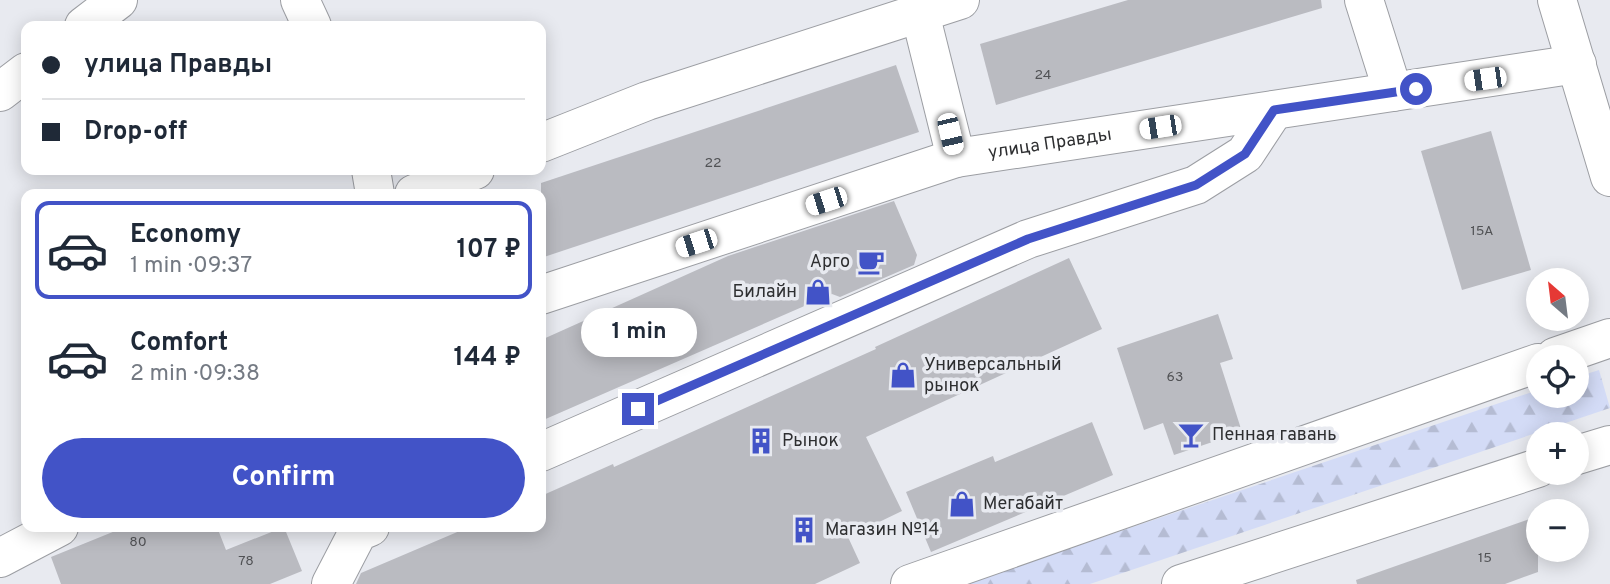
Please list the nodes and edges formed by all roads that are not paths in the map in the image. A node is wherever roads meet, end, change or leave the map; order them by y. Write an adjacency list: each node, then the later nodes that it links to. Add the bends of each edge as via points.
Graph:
1 (118, 0): 7 (street)
2 (300, 0): 8 (street)
3 (960, 0): 6 (street)
4 (1364, 0): 12 (street)
5 (1557, 0): 9 (street)
6 (920, 13): 14 (street, via 647,101); 15 (street)
7 (91, 21)
8 (310, 21)
9 (1577, 64): 12 (street, улица Правды); 16 (street)
10 (21, 76): 11 (street)
11 (0, 92)
12 (1393, 92): 13 (street, улица Правды)
13 (1274, 110): 15 (street, улица Правды); 24 (street, via 1245,154 1196,185 1028,239)
14 (546, 141)
15 (956, 158): 19 (street, улица Правды)
16 (1605, 161)
17 (462, 175): 18 (street)
18 (427, 189)
19 (546, 293)
20 (1610, 338): 21 (street)
21 (1589, 345)
22 (1526, 367): 31 (street)
23 (1610, 445): 25 (street)
24 (546, 450)
25 (1589, 451)
26 (1526, 472): 32 (street)
27 (49, 532): 29 (street)
28 (358, 532): 30 (street)
29 (0, 558)
30 (331, 584)
31 (910, 584)
32 (1181, 584)

